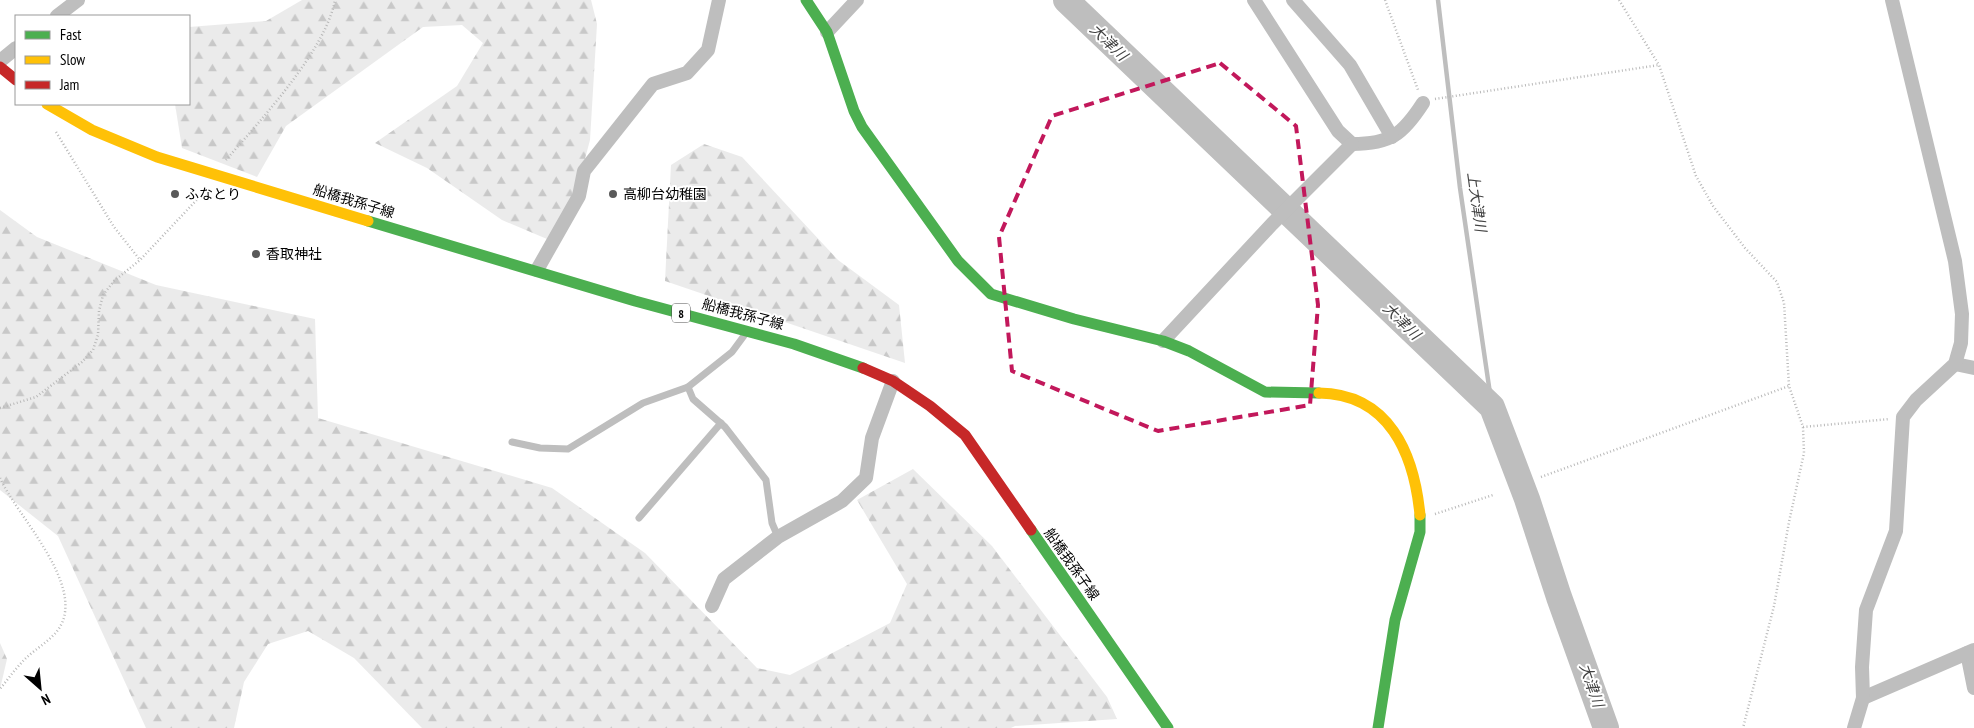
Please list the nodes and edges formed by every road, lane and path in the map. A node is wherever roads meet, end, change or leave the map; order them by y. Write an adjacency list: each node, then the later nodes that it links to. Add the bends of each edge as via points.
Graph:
1 (78, 0): 11 (street)
2 (335, 0): 24 (path, via 333,11 307,59)
3 (719, 0): 26 (street, via 708,50 687,73 653,84 584,171 579,196)
4 (806, 0): 12 (main road)
5 (858, 0): 12 (street)
6 (1254, 0): 23 (street, via 1338,131)
7 (1293, 0): 22 (street, via 1350,65)
8 (1385, 0): 19 (path)
9 (1619, 0): 15 (path)
10 (1892, 0): 29 (street, via 1960,287 1962,342)
11 (58, 15)
12 (827, 32): 28 (main road, via 862,127 930,224 974,279 991,294)
13 (15, 49): 14 (street)
14 (0, 61)
15 (1658, 65): 18 (path); 32 (path, via 1696,176 1713,206 1745,248 1777,282 1784,303)
16 (0, 67): 17 (main road)
17 (15, 79)
18 (1444, 96)
19 (1423, 102): 22 (street, via 1402,132)
20 (48, 105): 21 (main road, 船橋我孫子線 / 8)
21 (62, 114): 24 (main road, 船橋我孫子線 / 8, via 134,149); 25 (path, via 56,132 114,227)
22 (1392, 137): 23 (street, via 1370,144)
23 (1352, 144): 28 (street)
24 (217, 175): 25 (path); 26 (main road, 船橋我孫子線 / 8)
25 (140, 260): 34 (path, via 103,295 98,335 93,350 82,362 36,397)
26 (537, 270): 27 (main road, 船橋我孫子線 / 8)
27 (747, 331): 31 (main road, 船橋我孫子線 / 8, via 844,360); 33 (lane, via 732,352)
28 (1163, 341): 43 (main road, via 1189,351 1265,392 1344,395 1362,401 1386,420 1401,440 1410,464)
29 (1954, 364): 30 (street); 35 (street, via 1916,400)
30 (1974, 368)
31 (893, 381): 44 (street, via 872,438 866,478 842,502); 50 (main road, 船橋我孫子線 / 8, via 965,435)
32 (1789, 386): 37 (path); 39 (path)
33 (688, 387): 36 (lane, via 694,399); 38 (lane, via 643,403 568,449)
34 (0, 408)
35 (1904, 417): 37 (path); 49 (street, via 1896,531 1866,610)
36 (721, 423): 42 (lane); 44 (lane, via 766,480 772,523)
37 (1804, 427): 52 (path, via 1804,453 1774,606)
38 (512, 442)
39 (1540, 477)
40 (0, 478): 47 (path, via 56,569 64,590 66,610 61,626 24,660)
41 (1493, 494): 43 (path)
42 (639, 518)
43 (1421, 519): 51 (main road, via 1395,620)
44 (778, 538): 45 (street, via 724,579)
45 (712, 606)
46 (1970, 652): 48 (street); 49 (street)
47 (0, 688)
48 (1974, 688)
49 (1863, 698): 53 (street)
50 (1168, 728)
51 (1378, 728)
52 (1743, 728)
53 (1854, 728)

